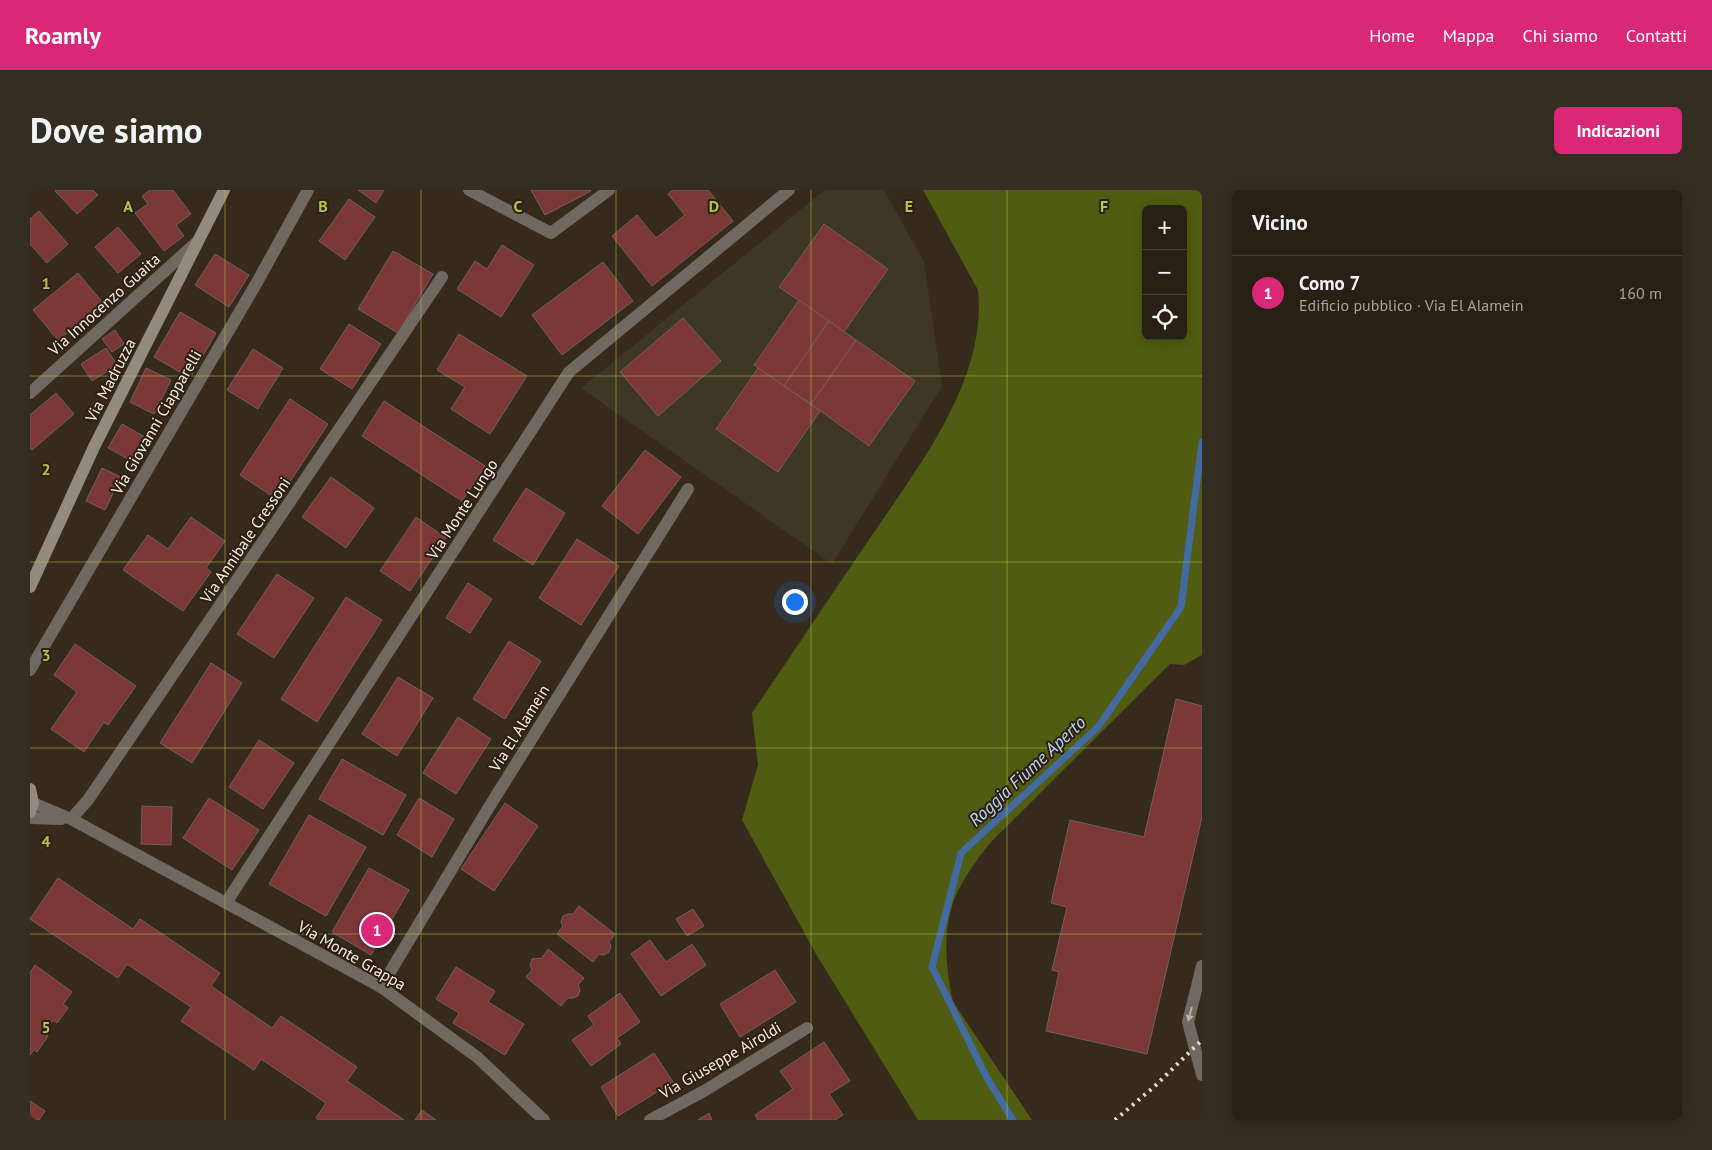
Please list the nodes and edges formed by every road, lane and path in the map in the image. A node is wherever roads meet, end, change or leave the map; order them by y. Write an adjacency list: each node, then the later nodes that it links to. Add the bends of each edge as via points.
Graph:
1 (224, 190): 6 (street, Via Madruzza)
2 (308, 190): 11 (street, Via Giovanni Ciapparelli)
3 (469, 190): 4 (street, via 551,233)
4 (609, 190)
5 (789, 190): 16 (street, Via Monte Lungo, via 569,372)
6 (200, 239): 8 (street, Via Innocenzo Guaita); 10 (street, Via Madruzza, via 94,447)
7 (442, 277): 15 (street, Via Annibale Cressoni, via 88,800)
8 (30, 393)
9 (688, 489): 18 (street, Via El Alamein)
10 (30, 587)
11 (30, 670)
12 (30, 790): 13 (street)
13 (32, 808): 15 (street, Via Monte Grappa)
14 (30, 818): 15 (street)
15 (71, 819): 16 (street, Via Monte Grappa)
16 (226, 903): 18 (street, Via Monte Grappa)
17 (1202, 966): 20 (street, one-way to 20, via 1188,1022)
18 (381, 987): 21 (street, Via Monte Grappa, via 476,1057)
19 (807, 1028): 22 (street, Via Giuseppe Airoldi)
20 (1202, 1075)
21 (544, 1118)
22 (650, 1120)

